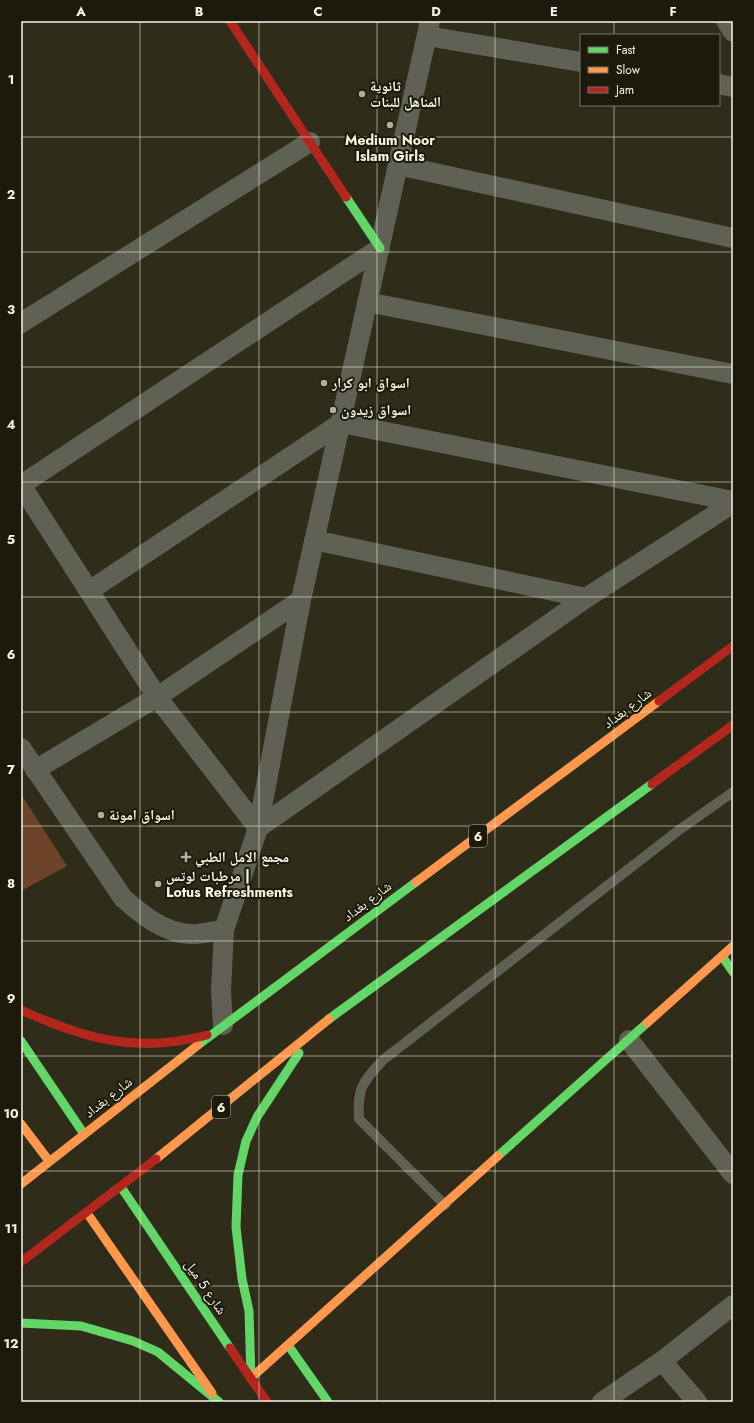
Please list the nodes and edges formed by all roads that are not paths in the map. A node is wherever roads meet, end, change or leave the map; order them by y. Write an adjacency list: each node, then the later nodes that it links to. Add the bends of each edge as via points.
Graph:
1 (230, 21): 8 (main road)
2 (726, 21): 4 (street)
3 (429, 29): 5 (street); 9 (street)
4 (733, 32)
5 (580, 62)
6 (720, 84): 7 (street)
7 (733, 87)
8 (310, 142): 11 (main road); 13 (street)
9 (398, 165): 10 (street); 11 (street)
10 (733, 238)
11 (380, 248): 12 (street); 16 (street)
12 (367, 302): 14 (street); 15 (street)
13 (21, 323)
14 (733, 374)
15 (341, 423): 17 (street); 18 (street); 19 (street)
16 (21, 485): 19 (street)
17 (733, 502): 20 (street)
18 (314, 540): 20 (street); 21 (street)
19 (89, 591): 23 (street)
20 (586, 598): 28 (street)
21 (301, 600): 23 (street); 28 (street)
22 (733, 646): 35 (main road, شارع بغداد / 6)
23 (157, 697): 26 (street); 28 (street)
24 (733, 725): 34 (main road, 6)
25 (21, 748): 26 (street)
26 (36, 770): 29 (street, via 123,898 164,927 190,934)
27 (733, 792): 44 (lane, via 679,830 383,1060 365,1080 358,1099 359,1119)
28 (258, 828): 29 (street)
29 (224, 930): 35 (street)
30 (733, 946): 31 (main road)
31 (722, 956): 32 (main road); 36 (main road)
32 (733, 972)
33 (21, 1010): 35 (main road, via 74,1032 116,1042 178,1042)
34 (320, 1026): 43 (main road, 6); 51 (main road, via 258,1113 246,1140 238,1171 235,1217 249,1310)
35 (219, 1029): 39 (main road, شارع بغداد / 6)
36 (629, 1040): 41 (street); 44 (main road)
37 (21, 1041): 39 (main road)
38 (21, 1124): 40 (main road)
39 (84, 1134): 40 (main road, شارع بغداد / 6)
40 (49, 1162): 42 (main road, شارع بغداد / 6)
41 (733, 1174)
42 (21, 1184)
43 (121, 1187): 45 (main road, 6); 51 (main road, شارع 5 ميل)
44 (444, 1205): 49 (main road)
45 (87, 1213): 46 (main road, 6); 52 (main road)
46 (21, 1262)
47 (733, 1305): 50 (street)
48 (21, 1323): 52 (main road, via 81,1326 134,1341 158,1352)
49 (288, 1345): 51 (main road); 54 (main road)
50 (662, 1361): 55 (street); 56 (street)
51 (251, 1378): 53 (main road, شارع 5 ميل)
52 (219, 1402)
53 (267, 1402)
54 (328, 1402)
55 (602, 1402)
56 (697, 1402)

